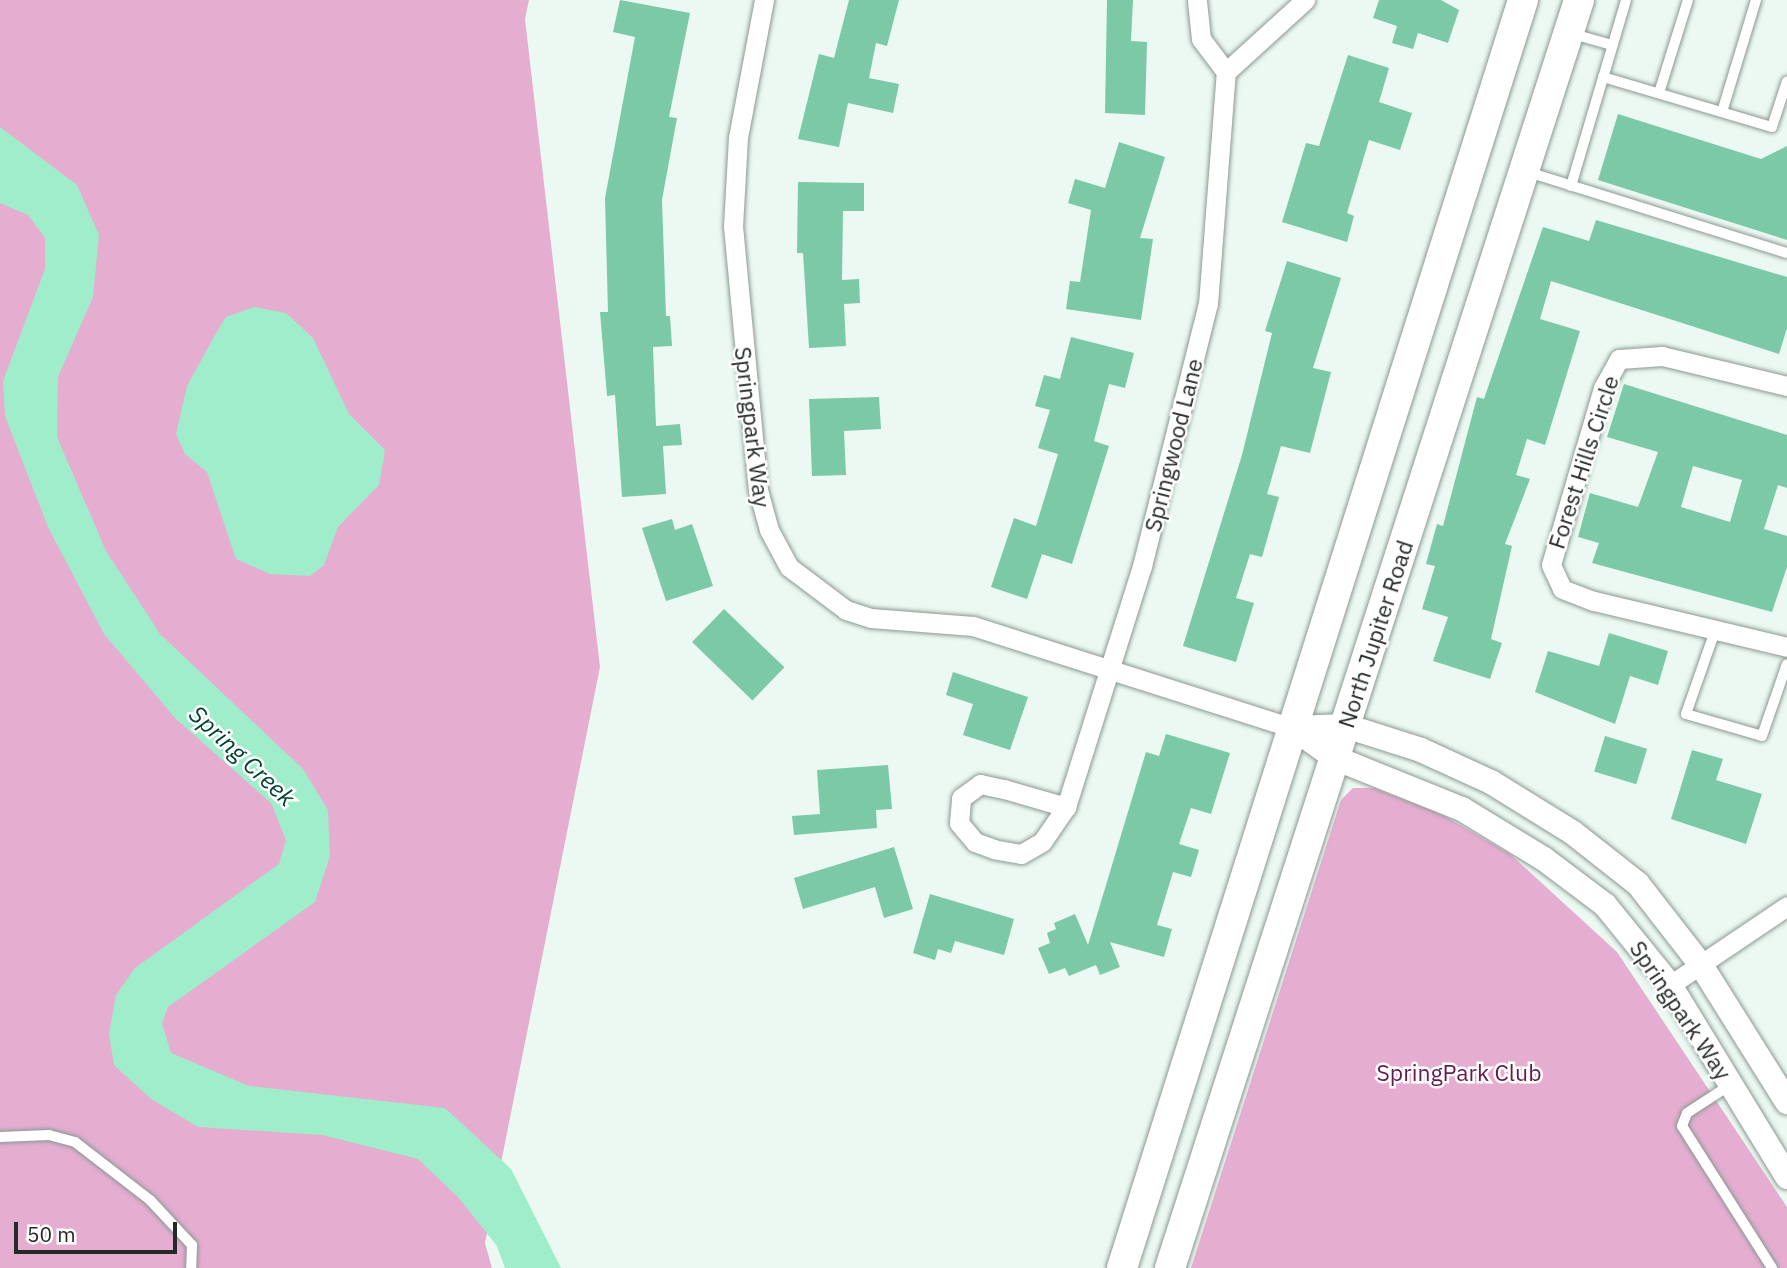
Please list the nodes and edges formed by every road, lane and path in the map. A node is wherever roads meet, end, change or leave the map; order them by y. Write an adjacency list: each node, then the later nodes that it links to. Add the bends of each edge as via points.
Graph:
1 (764, 0): 23 (street, Springpark Way, via 738,137 733,226 758,490 778,548 789,567 846,610 892,621 973,626)
2 (1197, 0): 11 (street, via 1201,39)
3 (1305, 0): 11 (street)
4 (1523, 0): 25 (main road)
5 (1579, 0): 9 (main road, North Jupiter Road)
6 (1626, 0): 10 (lane)
7 (1688, 0): 14 (lane)
8 (1756, 0): 15 (lane)
9 (1569, 33): 10 (lane); 16 (main road, North Jupiter Road)
10 (1612, 46): 12 (lane)
11 (1226, 72): 23 (street, Springwood Lane, via 1208,304)
12 (1603, 77): 14 (lane); 17 (lane)
13 (1787, 81): 15 (lane, via 1772,127)
14 (1660, 93): 15 (lane)
15 (1721, 112)
16 (1525, 170): 17 (lane); 24 (main road, North Jupiter Road)
17 (1571, 186): 18 (lane)
18 (1787, 253)
19 (1787, 386): 20 (street, Forest Hills Circle, via 1662,356 1619,359 1603,388 1559,527 1551,565 1562,589 1632,614)
20 (1715, 632): 21 (street, Forest Hills Circle); 22 (lane, via 1686,714 1762,736)
21 (1787, 647)
22 (1787, 664)
23 (1112, 670): 25 (street, Springpark Way); 27 (street, Springwood Lane)
24 (1346, 726): 25 (street, Springpark Way); 26 (main road, North Jupiter Road); 29 (street, Springpark Way, via 1421,750 1491,782 1572,832 1638,884)
25 (1293, 728): 26 (street, Springpark Way); 36 (main road)
26 (1335, 758): 30 (street, Springpark Way, via 1462,808 1545,859 1605,905); 37 (main road, North Jupiter Road)
27 (1066, 807): 27 (street, Springwood Lane, via 1042,842 1021,854 975,842 959,823 961,798 981,784)
28 (1787, 906): 29 (street)
29 (1701, 965): 30 (street); 32 (street, Springpark Way)
30 (1670, 985): 31 (street, Springpark Way)
31 (1731, 1085): 34 (street, Springpark Way); 38 (lane, via 1687,1113 1682,1126)
32 (1787, 1102)
33 (0, 1137): 35 (lane, via 49,1135 75,1142 150,1200 192,1245)
34 (1787, 1177)
35 (191, 1268)
36 (1122, 1268)
37 (1170, 1268)
38 (1772, 1268)

